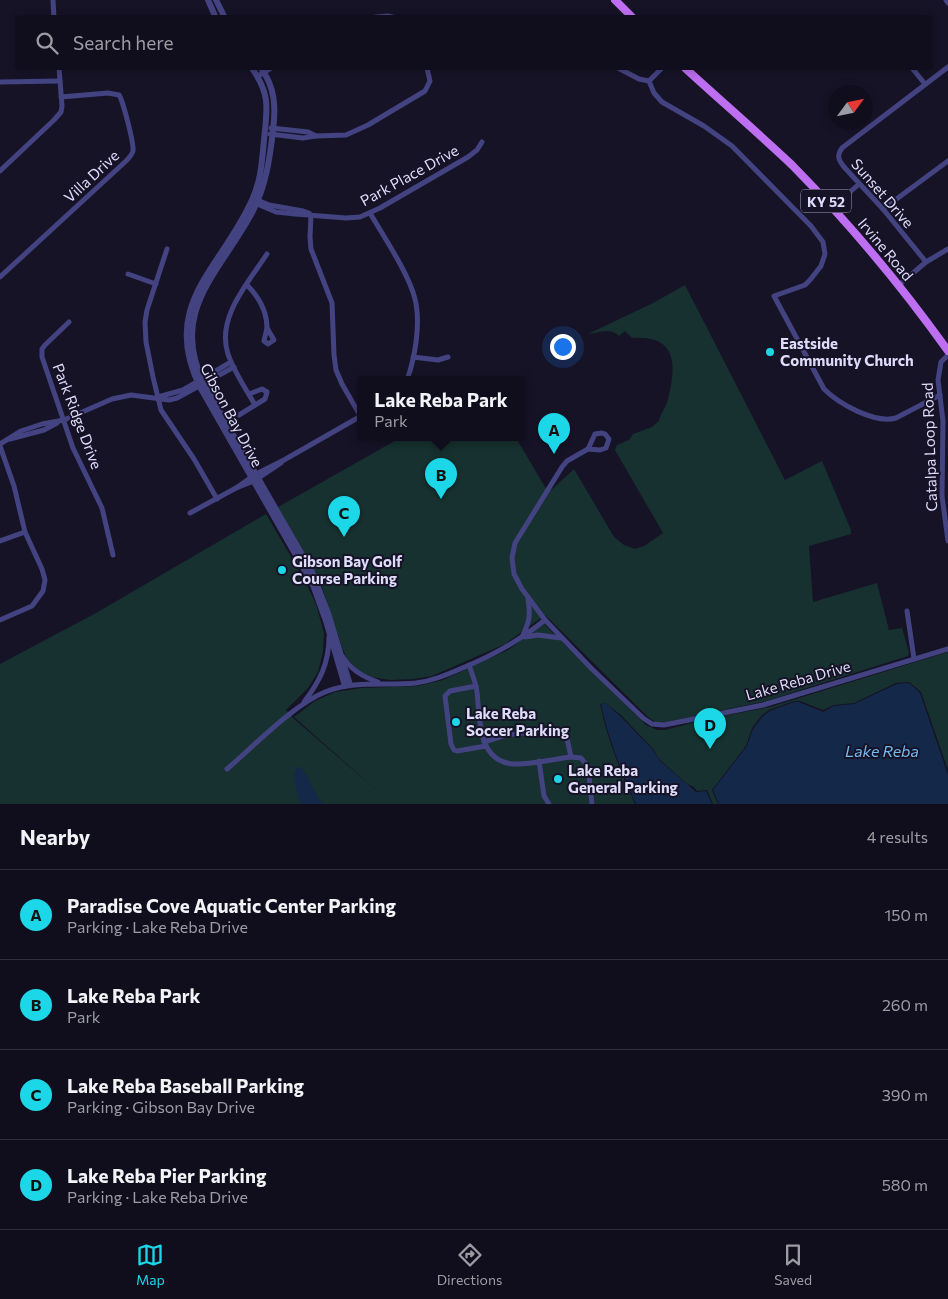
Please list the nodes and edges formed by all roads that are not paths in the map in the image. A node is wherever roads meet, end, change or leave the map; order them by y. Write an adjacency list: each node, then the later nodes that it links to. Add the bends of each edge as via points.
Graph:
1 (53, 0): 7 (street)
2 (208, 0): 8 (street)
3 (216, 0): 9 (street)
4 (615, 0): 10 (main road)
5 (946, 0): 6 (street)
6 (948, 3)
7 (54, 15)
8 (215, 15)
9 (224, 15)
10 (630, 15)
11 (948, 67): 24 (street, Sunset Drive)
12 (58, 70): 21 (street)
13 (254, 70): 20 (street, Gibson Bay Drive)
14 (263, 70): 20 (street); 27 (street, Gibson Bay Drive, via 274,100)
15 (428, 70): 27 (street, via 428,86 416,97 352,133 303,138)
16 (622, 70): 22 (street)
17 (660, 70): 22 (street)
18 (687, 70): 33 (main road, Irvine Road / KY 52, via 792,166)
19 (914, 70): 24 (street)
20 (258, 76): 26 (street, Gibson Bay Drive, via 267,99)
21 (60, 81): 23 (street); 25 (street)
22 (649, 81): 55 (street, via 662,102 732,146 823,242 825,254 821,266 810,280 774,296 824,389 855,409 890,420)
23 (0, 82)
24 (925, 84): 31 (street, Sunset Drive, via 841,150 840,162)
25 (61, 96): 30 (street, via 58,116); 42 (street, Villa Drive, via 119,95 133,151)
26 (265, 131): 27 (street); 32 (street, Gibson Bay Drive)
27 (273, 132): 32 (street, Gibson Bay Drive, via 269,166)
28 (482, 142): 35 (street, Park Place Drive, via 473,154)
29 (948, 161): 34 (street)
30 (0, 171)
31 (859, 184): 33 (street); 34 (street, Sunset Drive)
32 (255, 201): 36 (street, Park Place Drive, via 276,212); 53 (street, Gibson Bay Drive, via 201,285 190,310 186,343 189,360)
33 (832, 208): 44 (main road, Irvine Road / KY 52)
34 (883, 210): 40 (street, Sunset Drive)
35 (370, 213): 36 (street, Park Place Drive, via 353,218); 49 (street, via 407,278 415,299 418,320)
36 (311, 214): 58 (street, via 311,249 332,303 336,370)
37 (167, 249): 43 (street)
38 (948, 249): 40 (street)
39 (266, 254): 45 (street)
40 (926, 262): 44 (street)
41 (128, 274): 43 (street)
42 (0, 278)
43 (156, 284): 56 (street, via 144,329)
44 (898, 284): 48 (main road, Irvine Road / KY 52)
45 (247, 285): 47 (street, via 263,308); 51 (street, via 232,309 226,328 226,347)
46 (69, 322): 61 (street, Park Ridge Drive, via 42,353)
47 (267, 328)
48 (948, 353): 55 (street, Catalpa Loop Road, via 939,369)
49 (412, 357): 50 (street, via 438,360); 52 (street)
50 (448, 357)
51 (233, 365): 53 (street); 54 (street)
52 (409, 376)
53 (201, 383): 56 (street); 64 (street, Gibson Bay Drive)
54 (249, 394): 57 (street); 57 (street, via 266,390 266,397)
55 (940, 395): 69 (street, Catalpa Loop Road, via 943,420 942,496)
56 (157, 397): 61 (street, via 119,397); 65 (street, via 164,415)
57 (255, 405): 59 (street)
58 (357, 410)
59 (239, 415)
60 (357, 419): 64 (street)
61 (64, 420): 62 (street); 70 (street, Park Ridge Drive, via 102,508)
62 (0, 445): 67 (street, via 14,486)
63 (588, 449): 63 (street, Lake Reba Drive, via 596,434 608,436 606,448); 72 (street, Lake Reba Drive, via 567,461 559,471 515,543 513,569)
64 (255, 477): 65 (street); 71 (street, Gibson Bay Drive)
65 (217, 499): 66 (street)
66 (190, 513)
67 (24, 532): 68 (street); 74 (street, via 44,574 43,592 32,606)
68 (0, 541)
69 (948, 541)
70 (113, 555)
71 (315, 584): 76 (street, Gibson Bay Drive); 80 (street, Gibson Bay Drive)
72 (528, 598): 75 (street, Lake Reba Drive); 77 (street, via 529,623)
73 (907, 611): 81 (street)
74 (0, 620)
75 (545, 620): 77 (street); 78 (street, Lake Reba Drive)
76 (329, 631): 84 (street, Gibson Bay Drive); 86 (street, via 324,671)
77 (522, 637): 78 (street); 82 (street, via 500,652)
78 (562, 638): 81 (street, Lake Reba Drive, via 643,718 658,725 763,705)
79 (948, 649): 81 (street, Lake Reba Drive)
80 (341, 653): 83 (street, via 358,673); 84 (street, Gibson Bay Drive)
81 (914, 659)
82 (469, 666): 83 (street, via 426,681); 85 (street)
83 (383, 684): 84 (street)
84 (347, 686): 86 (street, via 325,692)
85 (476, 686): 87 (street); 87 (street, via 450,691 445,696 450,740 452,748 457,751)
86 (300, 706): 90 (street)
87 (485, 744): 88 (street, via 506,735 560,729 566,734); 89 (street, via 494,756 506,763)
88 (571, 757): 89 (street); 92 (street, via 581,758 586,763)
89 (539, 761): 91 (street, via 544,796)
90 (227, 769)
91 (549, 804)
92 (592, 804)

